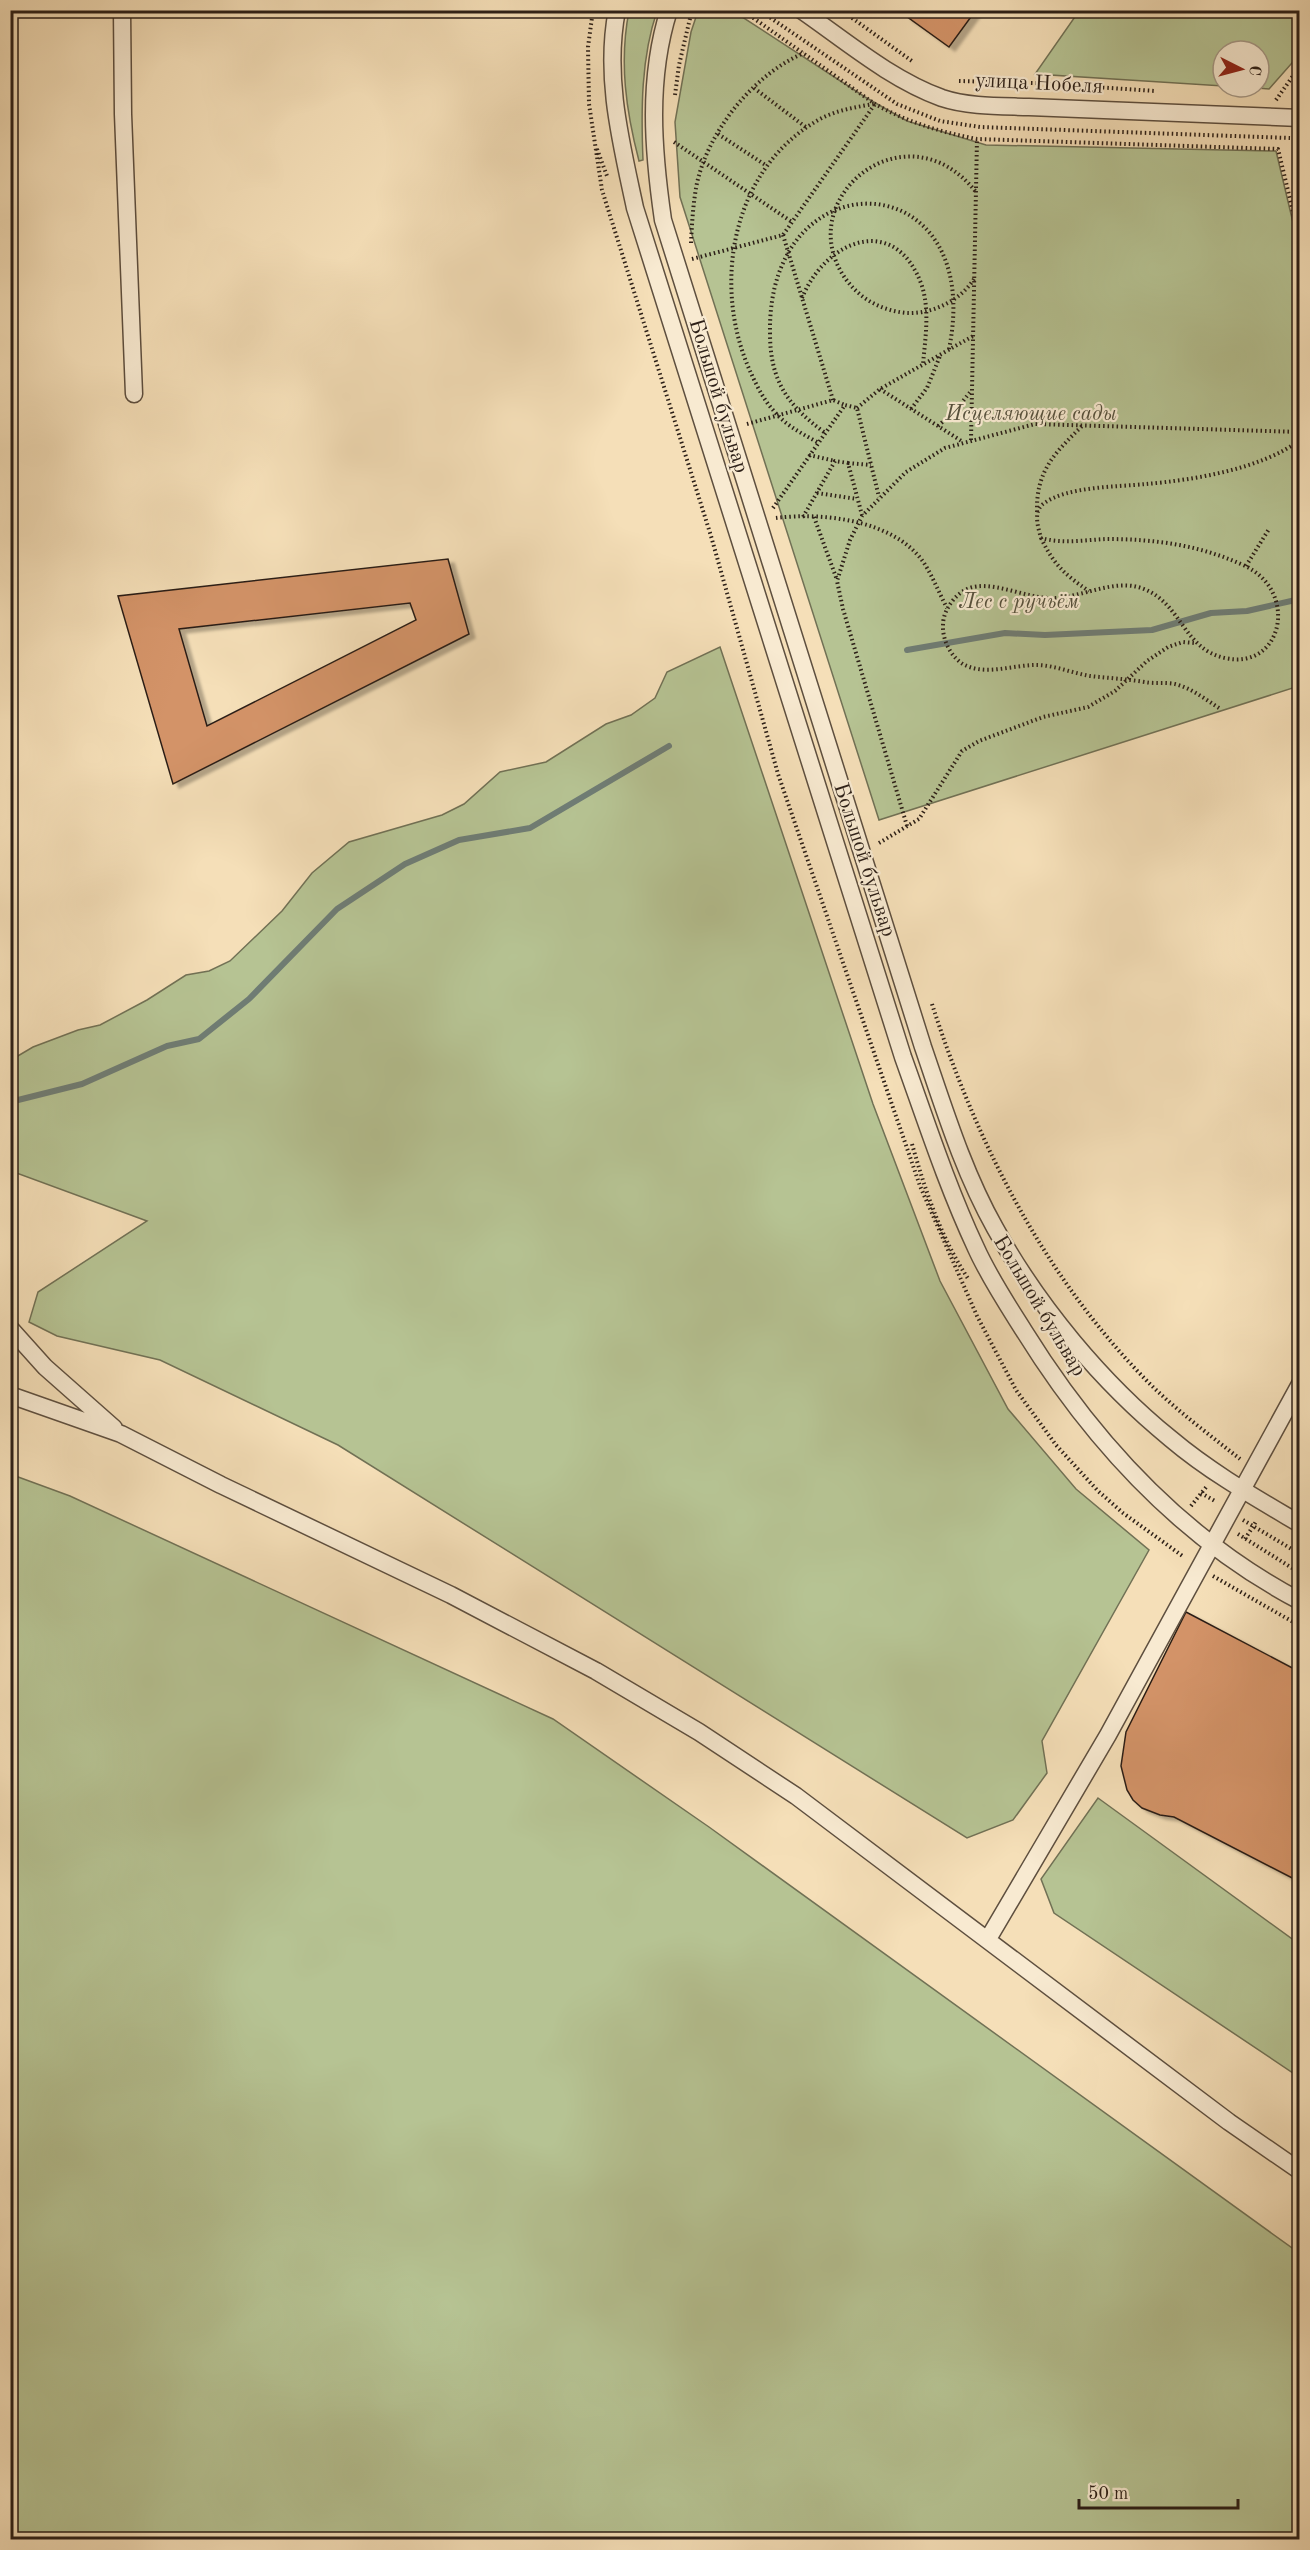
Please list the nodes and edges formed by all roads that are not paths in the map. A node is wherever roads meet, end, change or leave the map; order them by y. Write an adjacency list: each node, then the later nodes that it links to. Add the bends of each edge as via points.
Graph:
1 (122, 10): 6 (street)
2 (617, 10): 13 (street, Большой бульвар, via 612,68 616,120 635,208 903,1057 944,1174 977,1250 1050,1372 1091,1428 1143,1486)
3 (669, 10): 11 (street, Большой бульвар, via 653,112 654,158 663,220 923,1047 962,1159 994,1227 1033,1290 1075,1344 1171,1440)
4 (801, 10): 5 (street, улица Нобеля, via 905,82 944,99 984,105)
5 (1299, 118)
6 (134, 394)
7 (10, 1328): 10 (street, via 45,1367)
8 (1299, 1384): 11 (street)
9 (10, 1395): 10 (street)
10 (121, 1434): 15 (street, via 451,1595 596,1671 796,1796)
11 (1241, 1488): 12 (street, Большой бульвар); 13 (street)
12 (1299, 1524)
13 (1210, 1544): 14 (street, Большой бульвар); 15 (street, via 1108,1735)
14 (1299, 1601)
15 (988, 1939): 16 (street)
16 (1299, 2171)

